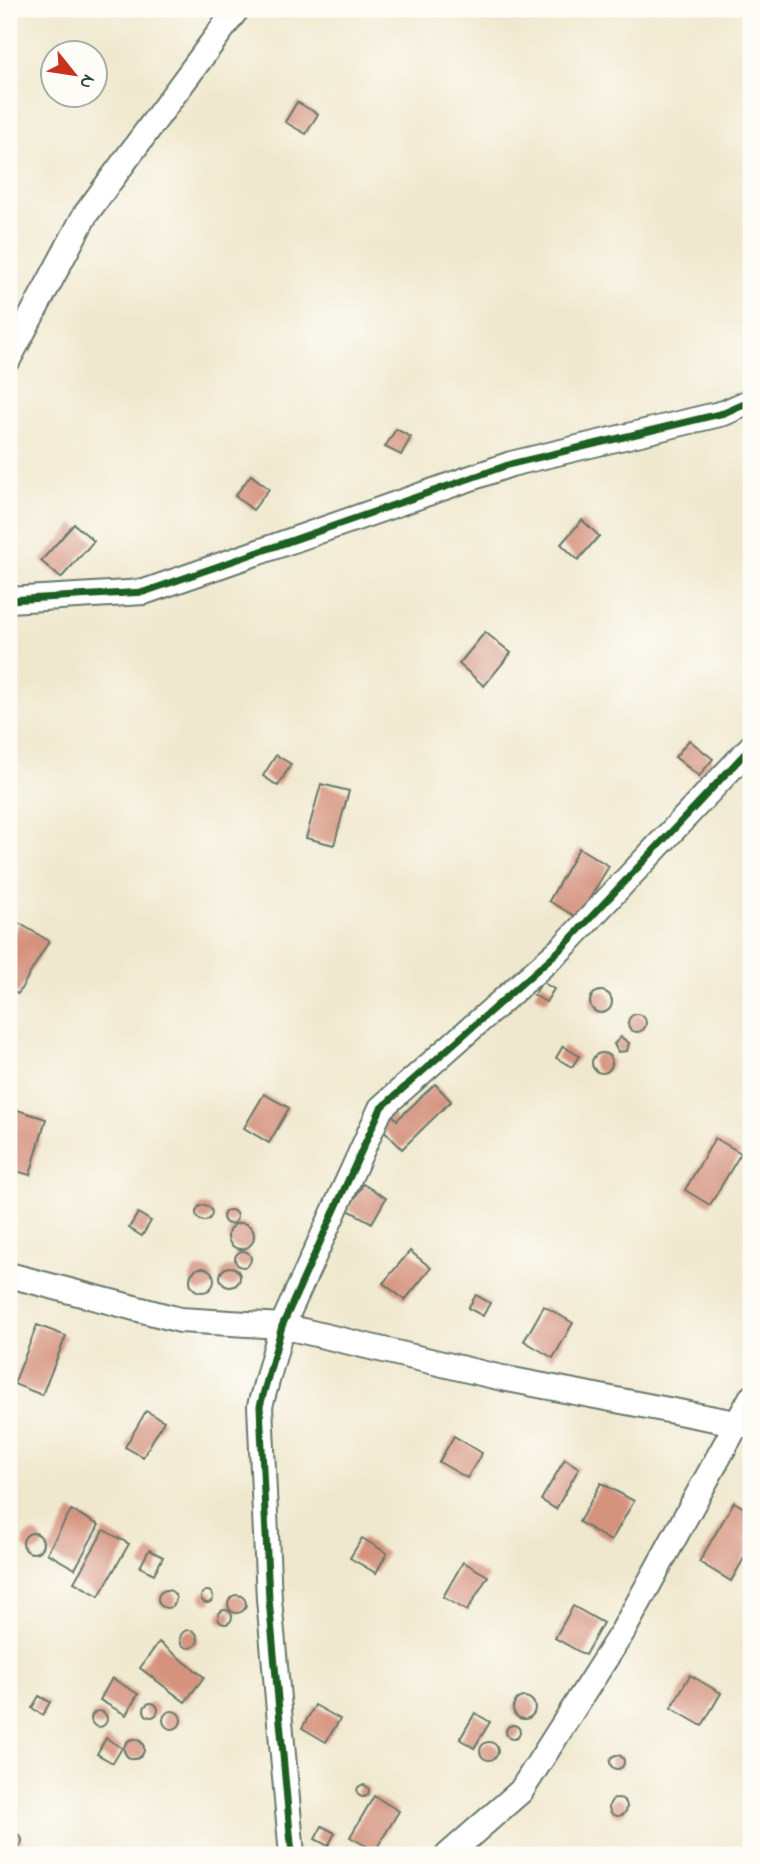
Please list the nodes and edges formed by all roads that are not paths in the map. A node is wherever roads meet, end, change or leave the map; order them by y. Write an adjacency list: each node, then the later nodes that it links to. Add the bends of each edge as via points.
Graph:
1 (237, 9): 2 (street, via 85,215)
2 (9, 358)
3 (751, 401): 4 (street, via 724,413 511,464 144,593)
4 (9, 600)
5 (751, 747): 7 (street, via 562,948 381,1108)
6 (9, 1275): 7 (street, via 180,1320)
7 (282, 1326): 9 (street, via 502,1378); 10 (street, via 260,1406 269,1599)
8 (751, 1398): 9 (street)
9 (744, 1424): 11 (street, via 623,1631 521,1791)
10 (292, 1855)
11 (448, 1855)

